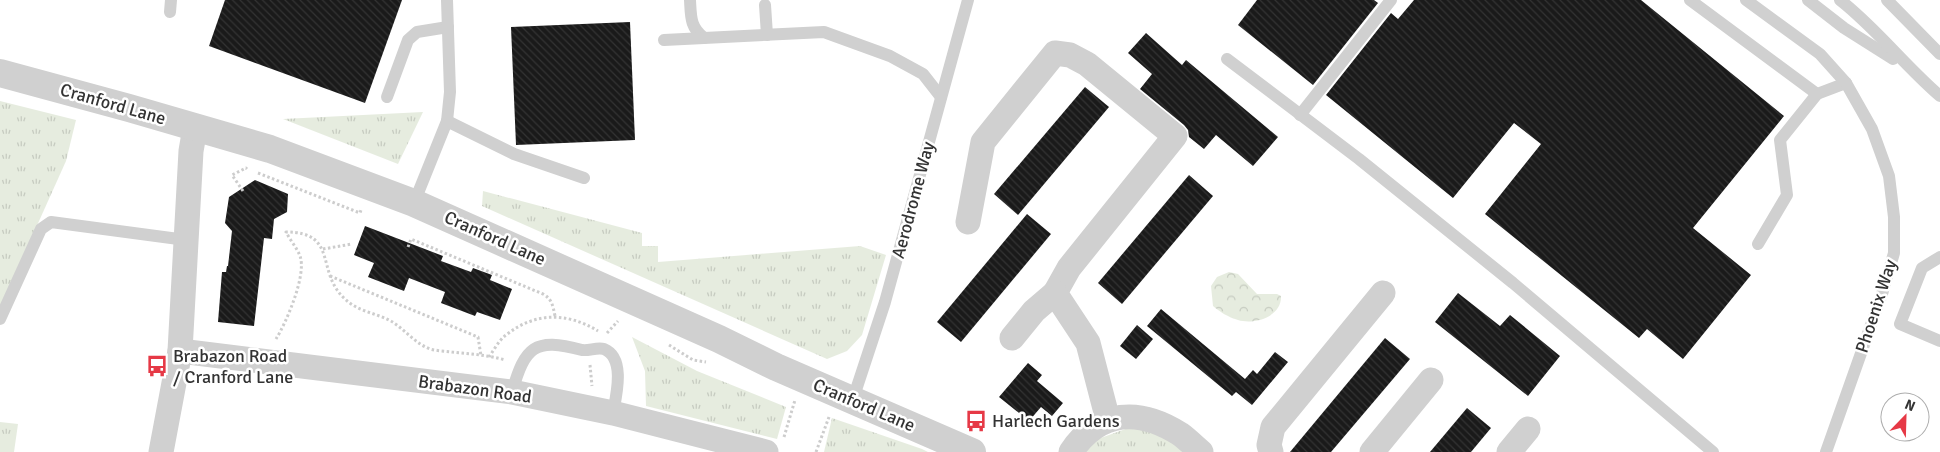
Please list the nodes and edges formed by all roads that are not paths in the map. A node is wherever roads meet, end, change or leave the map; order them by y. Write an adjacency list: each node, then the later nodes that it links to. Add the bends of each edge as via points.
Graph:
1 (447, 0): 13 (lane)
2 (690, 0): 15 (lane, via 694,30)
3 (968, 0): 25 (lane, Aerodrome Way)
4 (1391, 0): 26 (lane)
5 (1690, 0): 22 (lane)
6 (1746, 0): 21 (lane, Phoenix Way, via 1820,54)
7 (1808, 0): 19 (lane, via 1844,28)
8 (1840, 0): 19 (lane)
9 (1887, 0): 12 (lane)
10 (1901, 0): 12 (lane)
11 (765, 5): 14 (lane)
12 (1902, 15): 17 (lane)
13 (448, 27): 24 (lane, via 417,32 408,40); 27 (lane, via 450,92)
14 (767, 35): 15 (lane); 25 (lane, via 824,32 890,56 923,74)
15 (704, 38): 16 (lane)
16 (664, 40)
17 (1940, 54)
18 (1227, 59): 26 (lane)
19 (1912, 71): 23 (lane)
20 (0, 73): 28 (street, Cranford Lane)
21 (1846, 83): 22 (lane); 56 (lane, Phoenix Way, via 1872,129 1889,176 1894,253)
22 (1816, 94): 33 (lane, via 1780,140 1787,195)
23 (1940, 96)
24 (387, 97)
25 (941, 97): 43 (lane, Aerodrome Way, via 885,302)
26 (1300, 115): 55 (lane, via 1513,283)
27 (446, 120): 29 (lane, via 514,154); 30 (lane)
28 (195, 128): 30 (street, Cranford Lane, via 278,152); 32 (street)
29 (584, 178)
30 (414, 203): 43 (street, Cranford Lane, via 702,331 776,368)
31 (968, 222): 35 (street, via 983,142 1055,53 1070,55 1087,64 1174,136 1069,268)
32 (186, 240): 37 (lane, via 51,222 41,229); 40 (street)
33 (1758, 244)
34 (1940, 257): 39 (lane, via 1922,268 1900,324)
35 (1055, 292): 38 (street); 45 (street, via 1088,342)
36 (1383, 293): 52 (street, via 1273,427 1269,445)
37 (0, 319)
38 (1012, 338)
39 (1940, 341)
40 (180, 350): 42 (street, Brabazon Road); 48 (street)
41 (1431, 380): 53 (street)
42 (512, 392): 44 (street, Brabazon Road); 44 (lane, via 520,366 530,352 544,344 585,350 600,348 614,357 618,371)
43 (845, 396): 49 (street, Cranford Lane)
44 (613, 412): 47 (street, Brabazon Road)
45 (1108, 420): 50 (street, via 1078,441); 51 (street, via 1125,416 1145,418 1180,434)
46 (1528, 429): 54 (street)
47 (774, 447)
48 (161, 452)
49 (972, 452)
50 (1071, 452)
51 (1201, 452)
52 (1271, 452)
53 (1372, 452)
54 (1509, 452)
55 (1713, 452)
56 (1826, 452)

